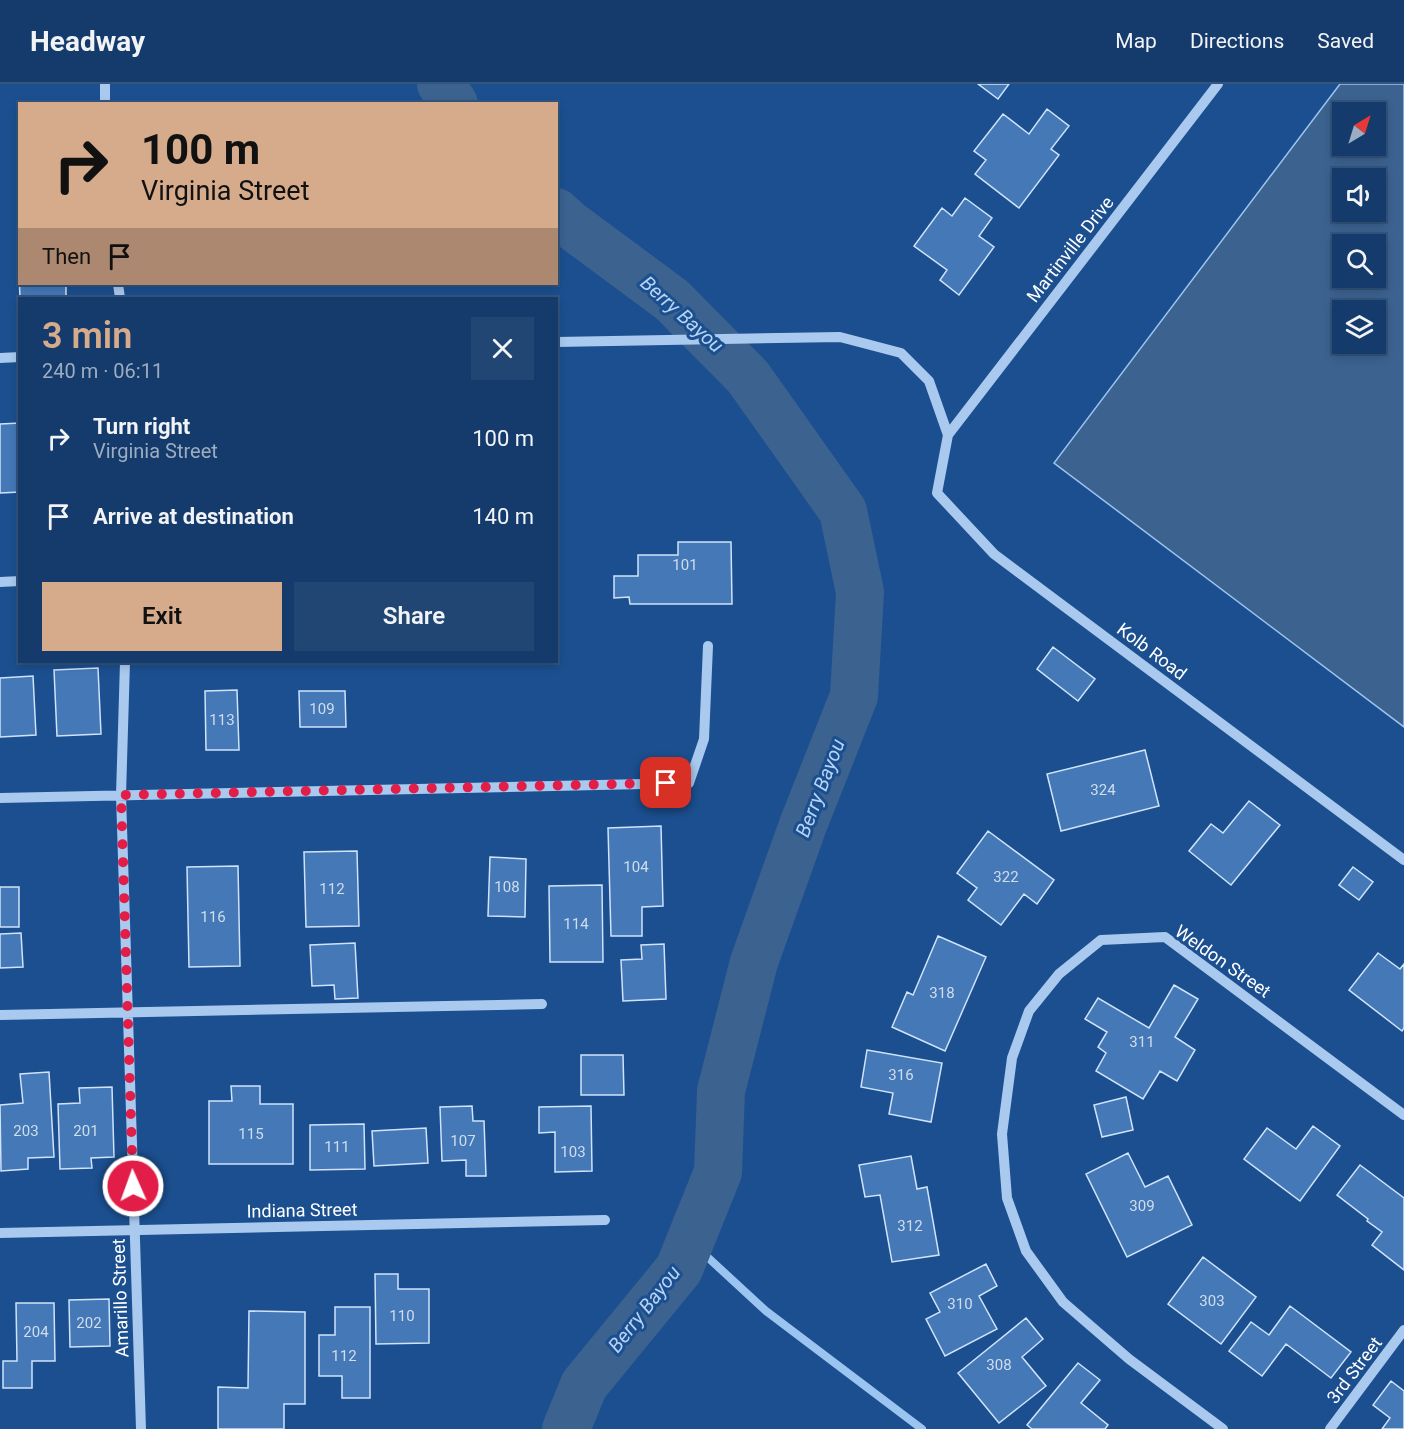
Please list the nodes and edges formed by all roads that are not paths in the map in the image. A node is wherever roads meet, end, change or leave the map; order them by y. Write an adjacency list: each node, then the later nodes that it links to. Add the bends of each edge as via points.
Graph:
1 (105, 84): 3 (street)
2 (1218, 84): 7 (street, Martinville Drive)
3 (105, 102)
4 (558, 342): 7 (street, via 840,337 901,353 929,381)
5 (18, 357): 6 (street)
6 (0, 358)
7 (948, 435): 14 (street, Kolb Road, via 937,494 994,554)
8 (18, 581): 9 (street)
9 (0, 582)
10 (708, 646): 12 (street, via 704,739 689,783)
11 (125, 663): 12 (street, Amarillo Street)
12 (121, 795): 13 (street); 16 (street, Amarillo Street)
13 (0, 798)
14 (1404, 860)
15 (543, 1004): 16 (street)
16 (127, 1012): 17 (street); 20 (street, Amarillo Street)
17 (0, 1015)
18 (1404, 1114): 24 (street, Weldon Street, via 1165,937 1101,940 1059,975 1029,1011 1012,1058 1002,1134 1007,1198 1026,1251 1063,1302 1129,1359)
19 (605, 1220): 20 (street, Indiana Street)
20 (135, 1230): 21 (street, Indiana Street); 23 (street, Amarillo Street)
21 (0, 1233)
22 (1404, 1330): 25 (street, 3rd Street)
23 (141, 1429)
24 (1223, 1429)
25 (1330, 1429)

